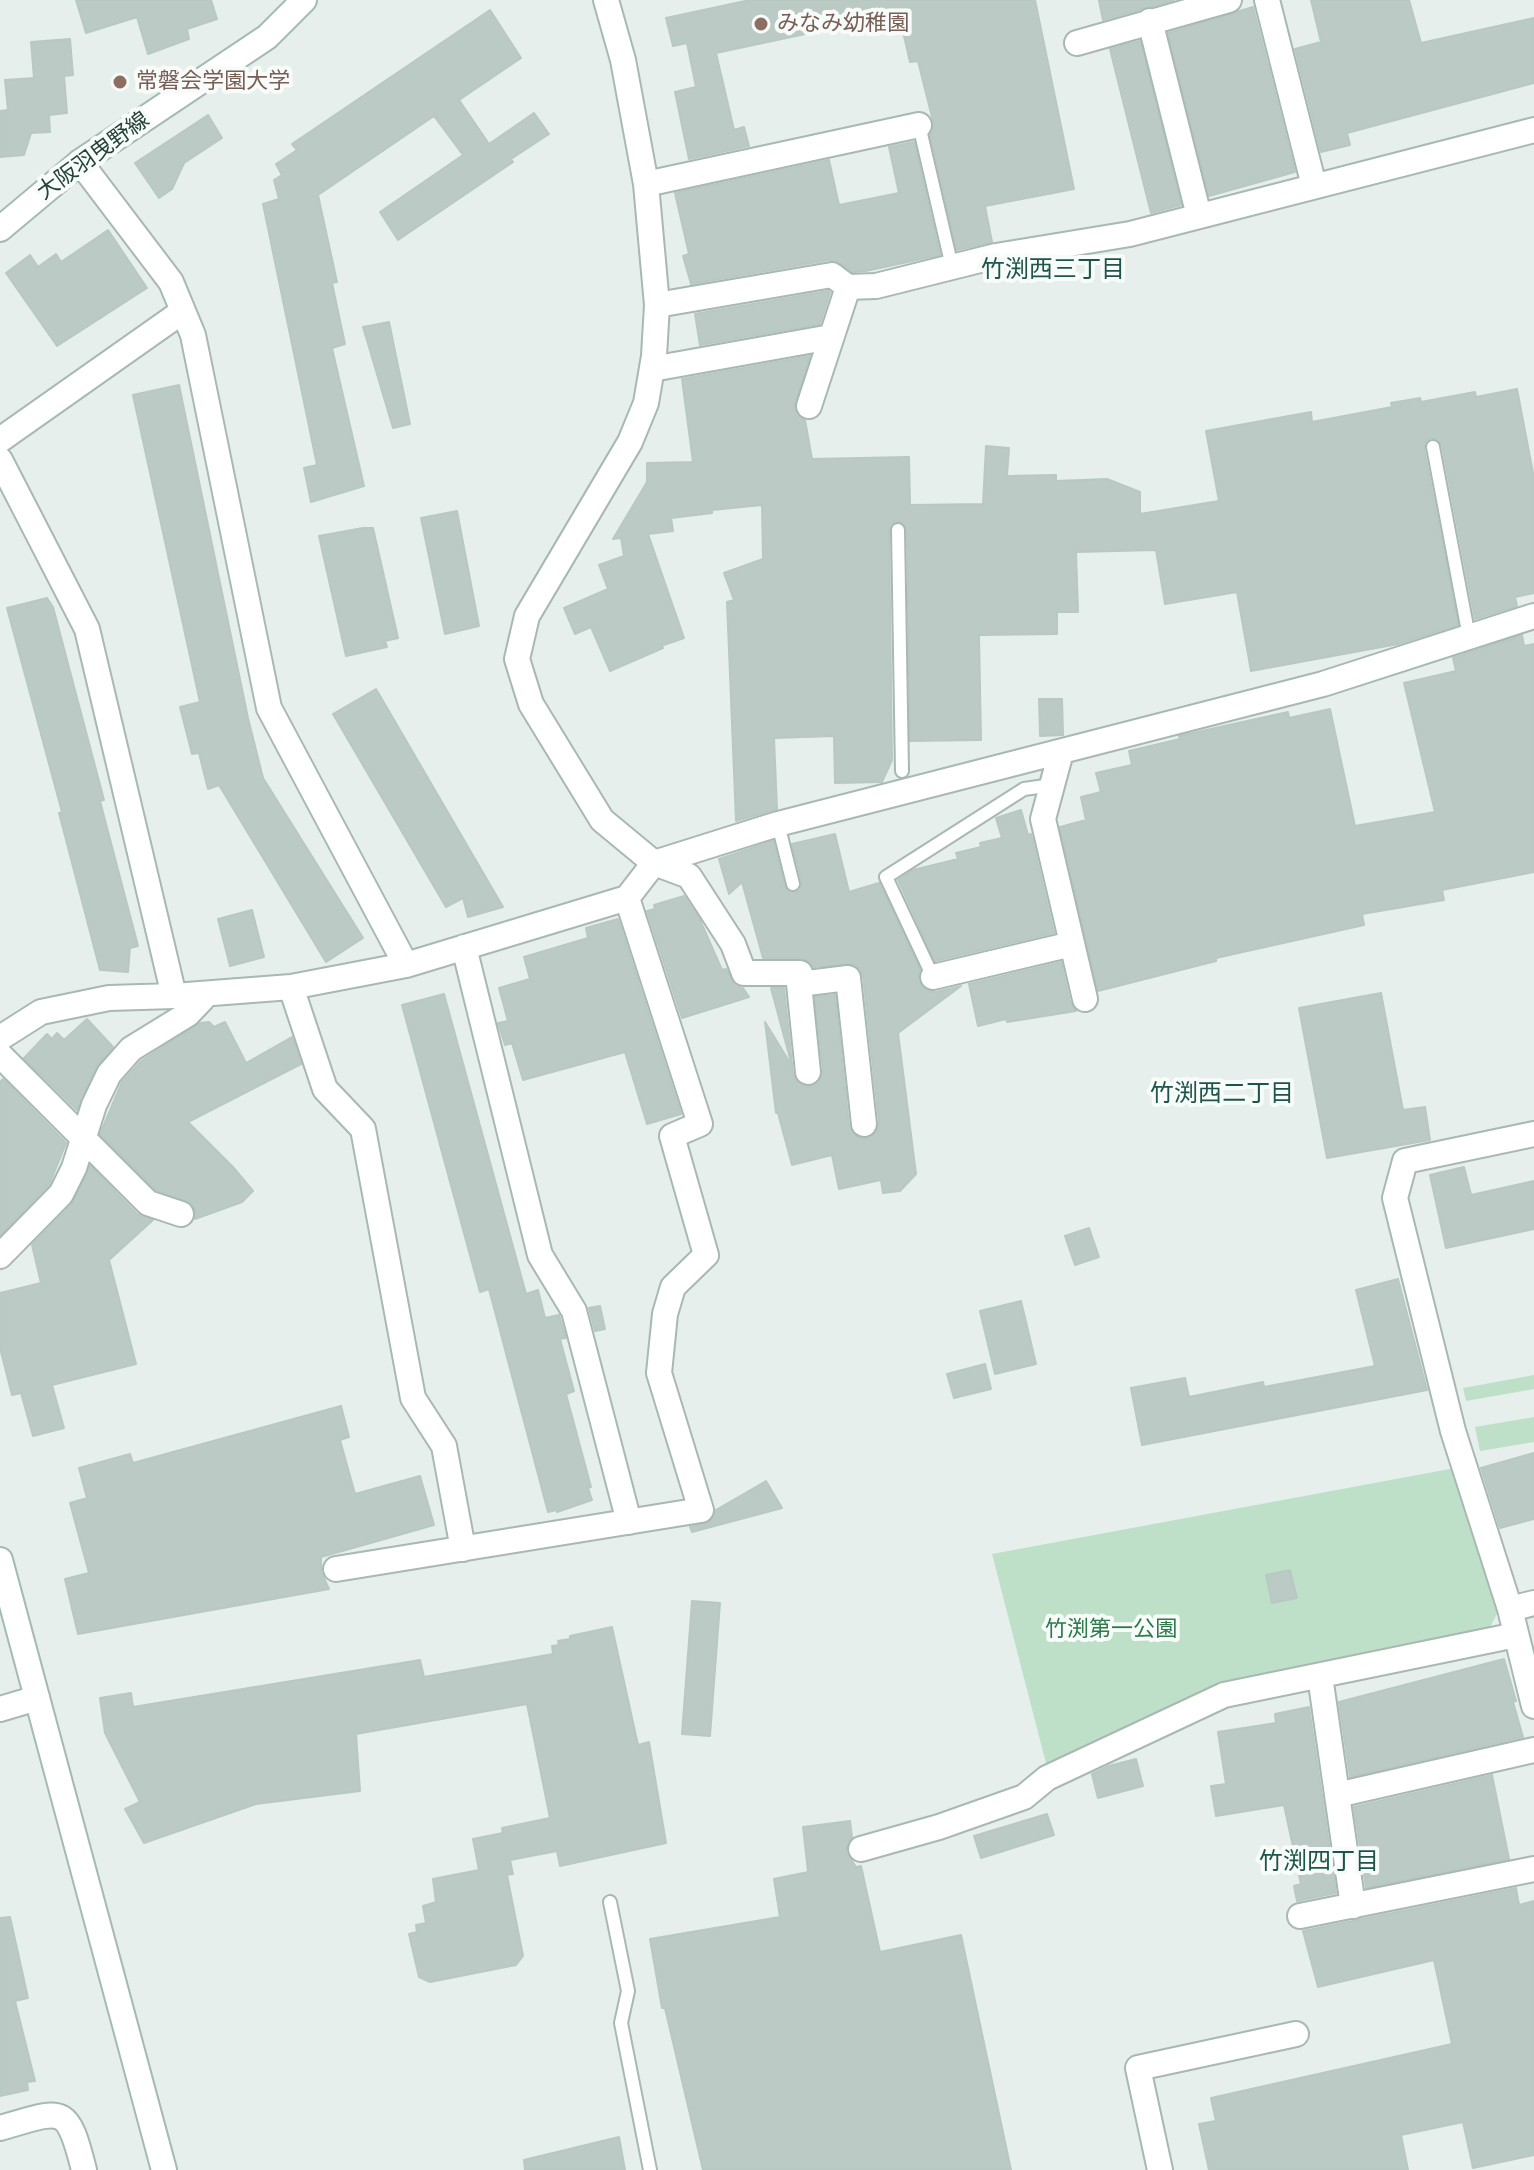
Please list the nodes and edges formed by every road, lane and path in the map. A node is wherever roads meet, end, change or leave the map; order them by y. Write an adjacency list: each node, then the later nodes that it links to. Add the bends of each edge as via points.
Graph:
1 (304, 0): 9 (street, 大阪羽曳野線, via 267,37)
2 (606, 0): 10 (street)
3 (1229, 0): 5 (street)
4 (1267, 0): 11 (street)
5 (1150, 21): 6 (street); 12 (street)
6 (1077, 43)
7 (919, 125): 10 (street); 14 (lane)
8 (1534, 130): 11 (street)
9 (80, 162): 13 (street, 大阪羽曳野線); 17 (street, via 171,282)
10 (646, 184): 16 (street)
11 (1314, 186): 12 (street)
12 (1199, 216): 14 (street)
13 (0, 229)
14 (952, 267): 15 (street, via 876,286)
15 (848, 287): 16 (street, via 832,275); 18 (street)
16 (657, 305): 19 (street)
17 (183, 311): 21 (street); 36 (street, via 193,335 269,708)
18 (831, 337): 19 (street); 20 (street)
19 (652, 369): 31 (street, via 646,403 630,442 527,616 517,659 531,704 602,820)
20 (809, 406)
21 (0, 440)
22 (1433, 447): 26 (lane)
23 (0, 460): 41 (street, via 87,629)
24 (898, 530): 28 (lane)
25 (1534, 616): 26 (street)
26 (1469, 637): 27 (street, via 1323,684)
27 (1061, 752): 29 (street); 30 (street)
28 (902, 771)
29 (1052, 785): 34 (street, via 1043,819); 37 (lane, via 1024,789 886,877)
30 (778, 824): 31 (street); 32 (lane)
31 (654, 863): 33 (street); 38 (street, via 689,876 733,944 744,973 800,973)
32 (793, 884)
33 (627, 898): 35 (street); 51 (street, via 700,1124 672,1136 706,1255 673,1287 659,1373 701,1510)
34 (1072, 944): 37 (street); 42 (street)
35 (464, 947): 36 (street); 51 (street, via 540,1255 574,1311)
36 (406, 965): 39 (street)
37 (933, 977)
38 (799, 984): 45 (street); 46 (street, via 848,978)
39 (291, 987): 40 (street); 52 (street, via 325,1089 363,1129 413,1398 444,1446)
40 (207, 994): 41 (street); 48 (street, via 188,1014 131,1049 109,1074)
41 (174, 996): 43 (street, via 109,998 41,1012)
42 (1085, 999)
43 (0, 1038)
44 (0, 1055): 48 (street)
45 (808, 1072)
46 (864, 1124)
47 (1534, 1134): 56 (street, via 1405,1161 1395,1198 1453,1431)
48 (84, 1138): 49 (street, via 148,1203); 50 (street, via 61,1194)
49 (181, 1214)
50 (0, 1256)
51 (629, 1522): 52 (street)
52 (463, 1549): 54 (street)
53 (0, 1560): 59 (street)
54 (336, 1569)
55 (1534, 1603): 56 (street)
56 (1510, 1609): 57 (street)
57 (1516, 1635): 58 (street); 60 (street)
58 (1320, 1676): 63 (street); 64 (street, via 1224,1695 1047,1778 1024,1797)
59 (37, 1698): 61 (street); 72 (street)
60 (1534, 1706)
61 (0, 1709)
62 (1534, 1750): 63 (street)
63 (1337, 1795): 67 (street)
64 (861, 1849)
65 (1534, 1869): 67 (street)
66 (610, 1902): 73 (lane, via 628,1991 621,2023)
67 (1353, 1906): 68 (street)
68 (1300, 1916)
69 (1296, 2034): 74 (street, via 1138,2068)
70 (0, 2128): 71 (street, via 48,2114 66,2119 74,2129)
71 (84, 2170)
72 (164, 2170)
73 (650, 2170)
74 (1160, 2170)

